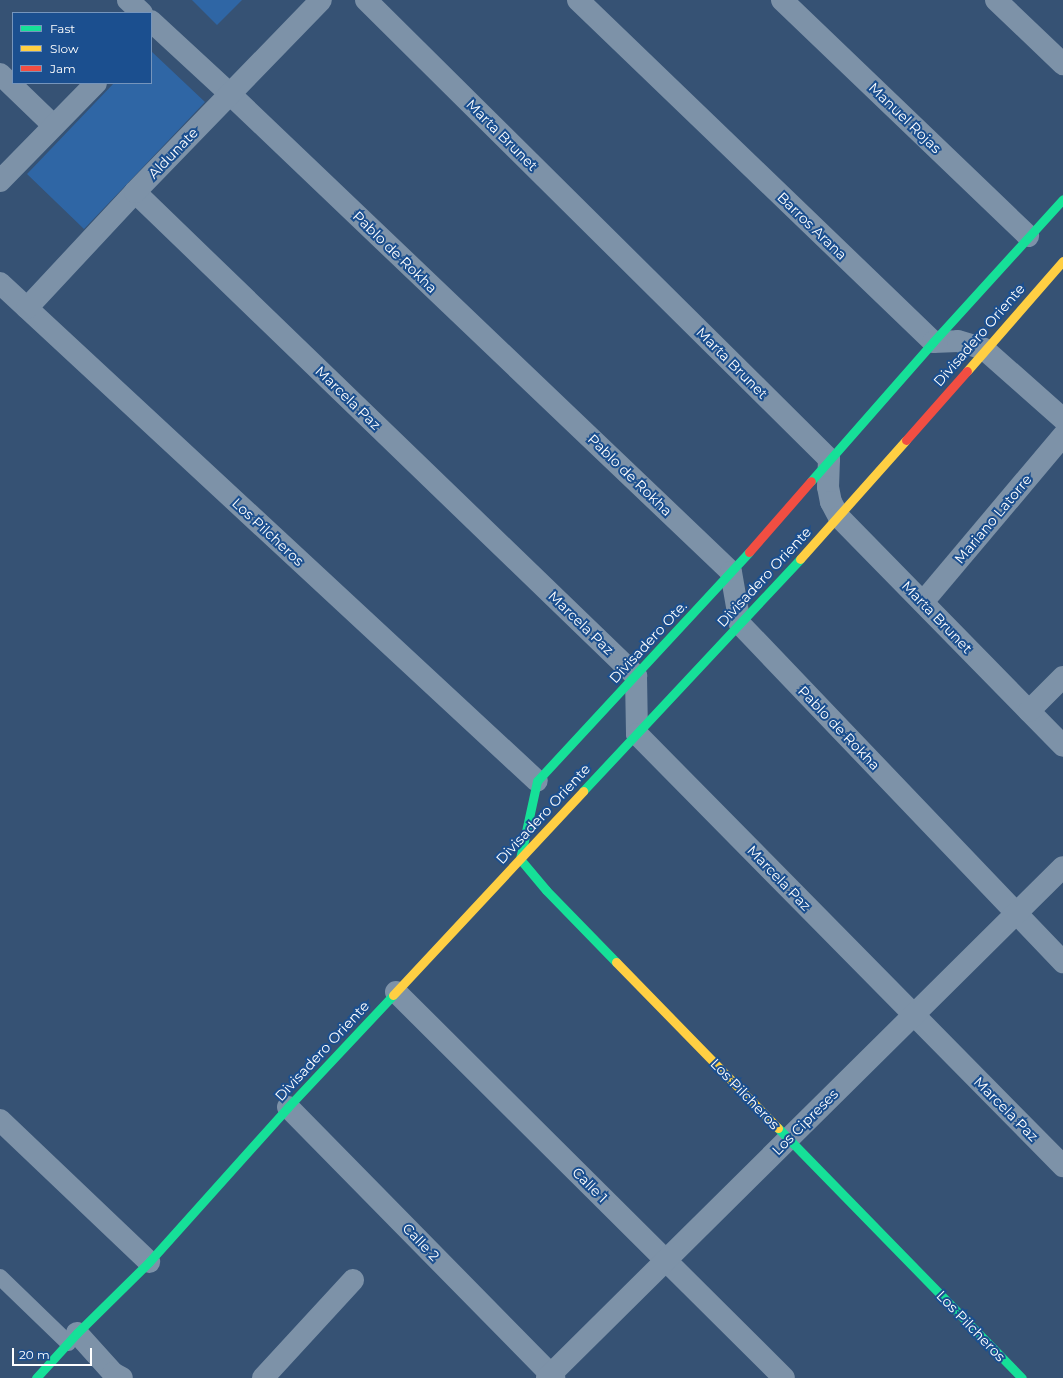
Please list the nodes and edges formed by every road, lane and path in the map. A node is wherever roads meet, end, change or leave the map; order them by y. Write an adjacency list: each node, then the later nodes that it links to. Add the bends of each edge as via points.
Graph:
1 (128, 0): 7 (street, Pablo de Rokha)
2 (321, 0): 12 (street, Aldunate)
3 (366, 0): 25 (street, Marta Brunet)
4 (578, 0): 21 (street, Barros Arana)
5 (782, 0): 17 (street, Manuel Rojas)
6 (996, 0): 9 (street)
7 (140, 12)
8 (152, 24): 12 (street, Pablo de Rokha)
9 (1063, 64)
10 (0, 74): 13 (street)
11 (95, 84): 13 (street)
12 (230, 94): 15 (street, Aldunate); 27 (street, Pablo de Rokha)
13 (53, 125): 14 (street)
14 (0, 181)
15 (135, 192): 20 (street, Aldunate); 30 (street, Marcela Paz)
16 (1063, 199): 17 (street, Divisadero Oriente)
17 (1028, 236): 21 (street, Divisadero Oriente)
18 (1063, 261): 22 (street, Divisadero Oriente)
19 (0, 283): 20 (street, Los Pilcheros)
20 (27, 308): 35 (street, Los Pilcheros)
21 (933, 342): 22 (street, via 958,342); 25 (street, Divisadero Oriente)
22 (984, 350): 23 (street); 26 (street, Divisadero Oriente)
23 (1063, 419)
24 (1063, 436): 28 (street, Mariano Latorre)
25 (829, 459): 26 (street, Marta Brunet, via 828,487 831,502); 27 (street, Divisadero Ote.)
26 (840, 516): 28 (street, Marta Brunet); 29 (street, Divisadero Oriente)
27 (731, 572): 29 (street); 30 (street, Divisadero Ote.)
28 (923, 602): 32 (street, Marta Brunet)
29 (740, 624): 33 (street, Divisadero Oriente); 38 (street, Pablo de Rokha)
30 (636, 676): 33 (street); 35 (street, Divisadero Ote.)
31 (1063, 677): 32 (street)
32 (1030, 711): 34 (street, Marta Brunet)
33 (637, 734): 36 (street, Divisadero Oriente); 41 (street, Marcela Paz)
34 (1063, 746)
35 (537, 781): 36 (street)
36 (520, 859): 40 (street, Divisadero Oriente); 44 (street, Los Pilcheros, via 546,890)
37 (1063, 867): 38 (street, Los Cipreses)
38 (1017, 914): 39 (street, Pablo de Rokha); 41 (street, Los Cipreses)
39 (1063, 962)
40 (396, 992): 42 (street, Divisadero Oriente); 46 (street, Calle 1)
41 (914, 1015): 44 (street, Los Cipreses); 45 (street, Marcela Paz)
42 (288, 1107): 47 (street, Divisadero Oriente); 51 (street, Calle 2)
43 (0, 1120): 47 (street)
44 (788, 1139): 46 (street, Los Cipreses); 56 (street, Los Pilcheros)
45 (1063, 1166)
46 (666, 1260): 51 (street, Los Cipreses); 55 (street, Calle 1)
47 (149, 1262): 50 (street, Divisadero Oriente)
48 (0, 1277): 50 (lane)
49 (353, 1280): 54 (street)
50 (73, 1338): 52 (street, Divisadero Oriente); 53 (street)
51 (551, 1377)
52 (36, 1378)
53 (122, 1378)
54 (263, 1378)
55 (784, 1378)
56 (1022, 1378)

